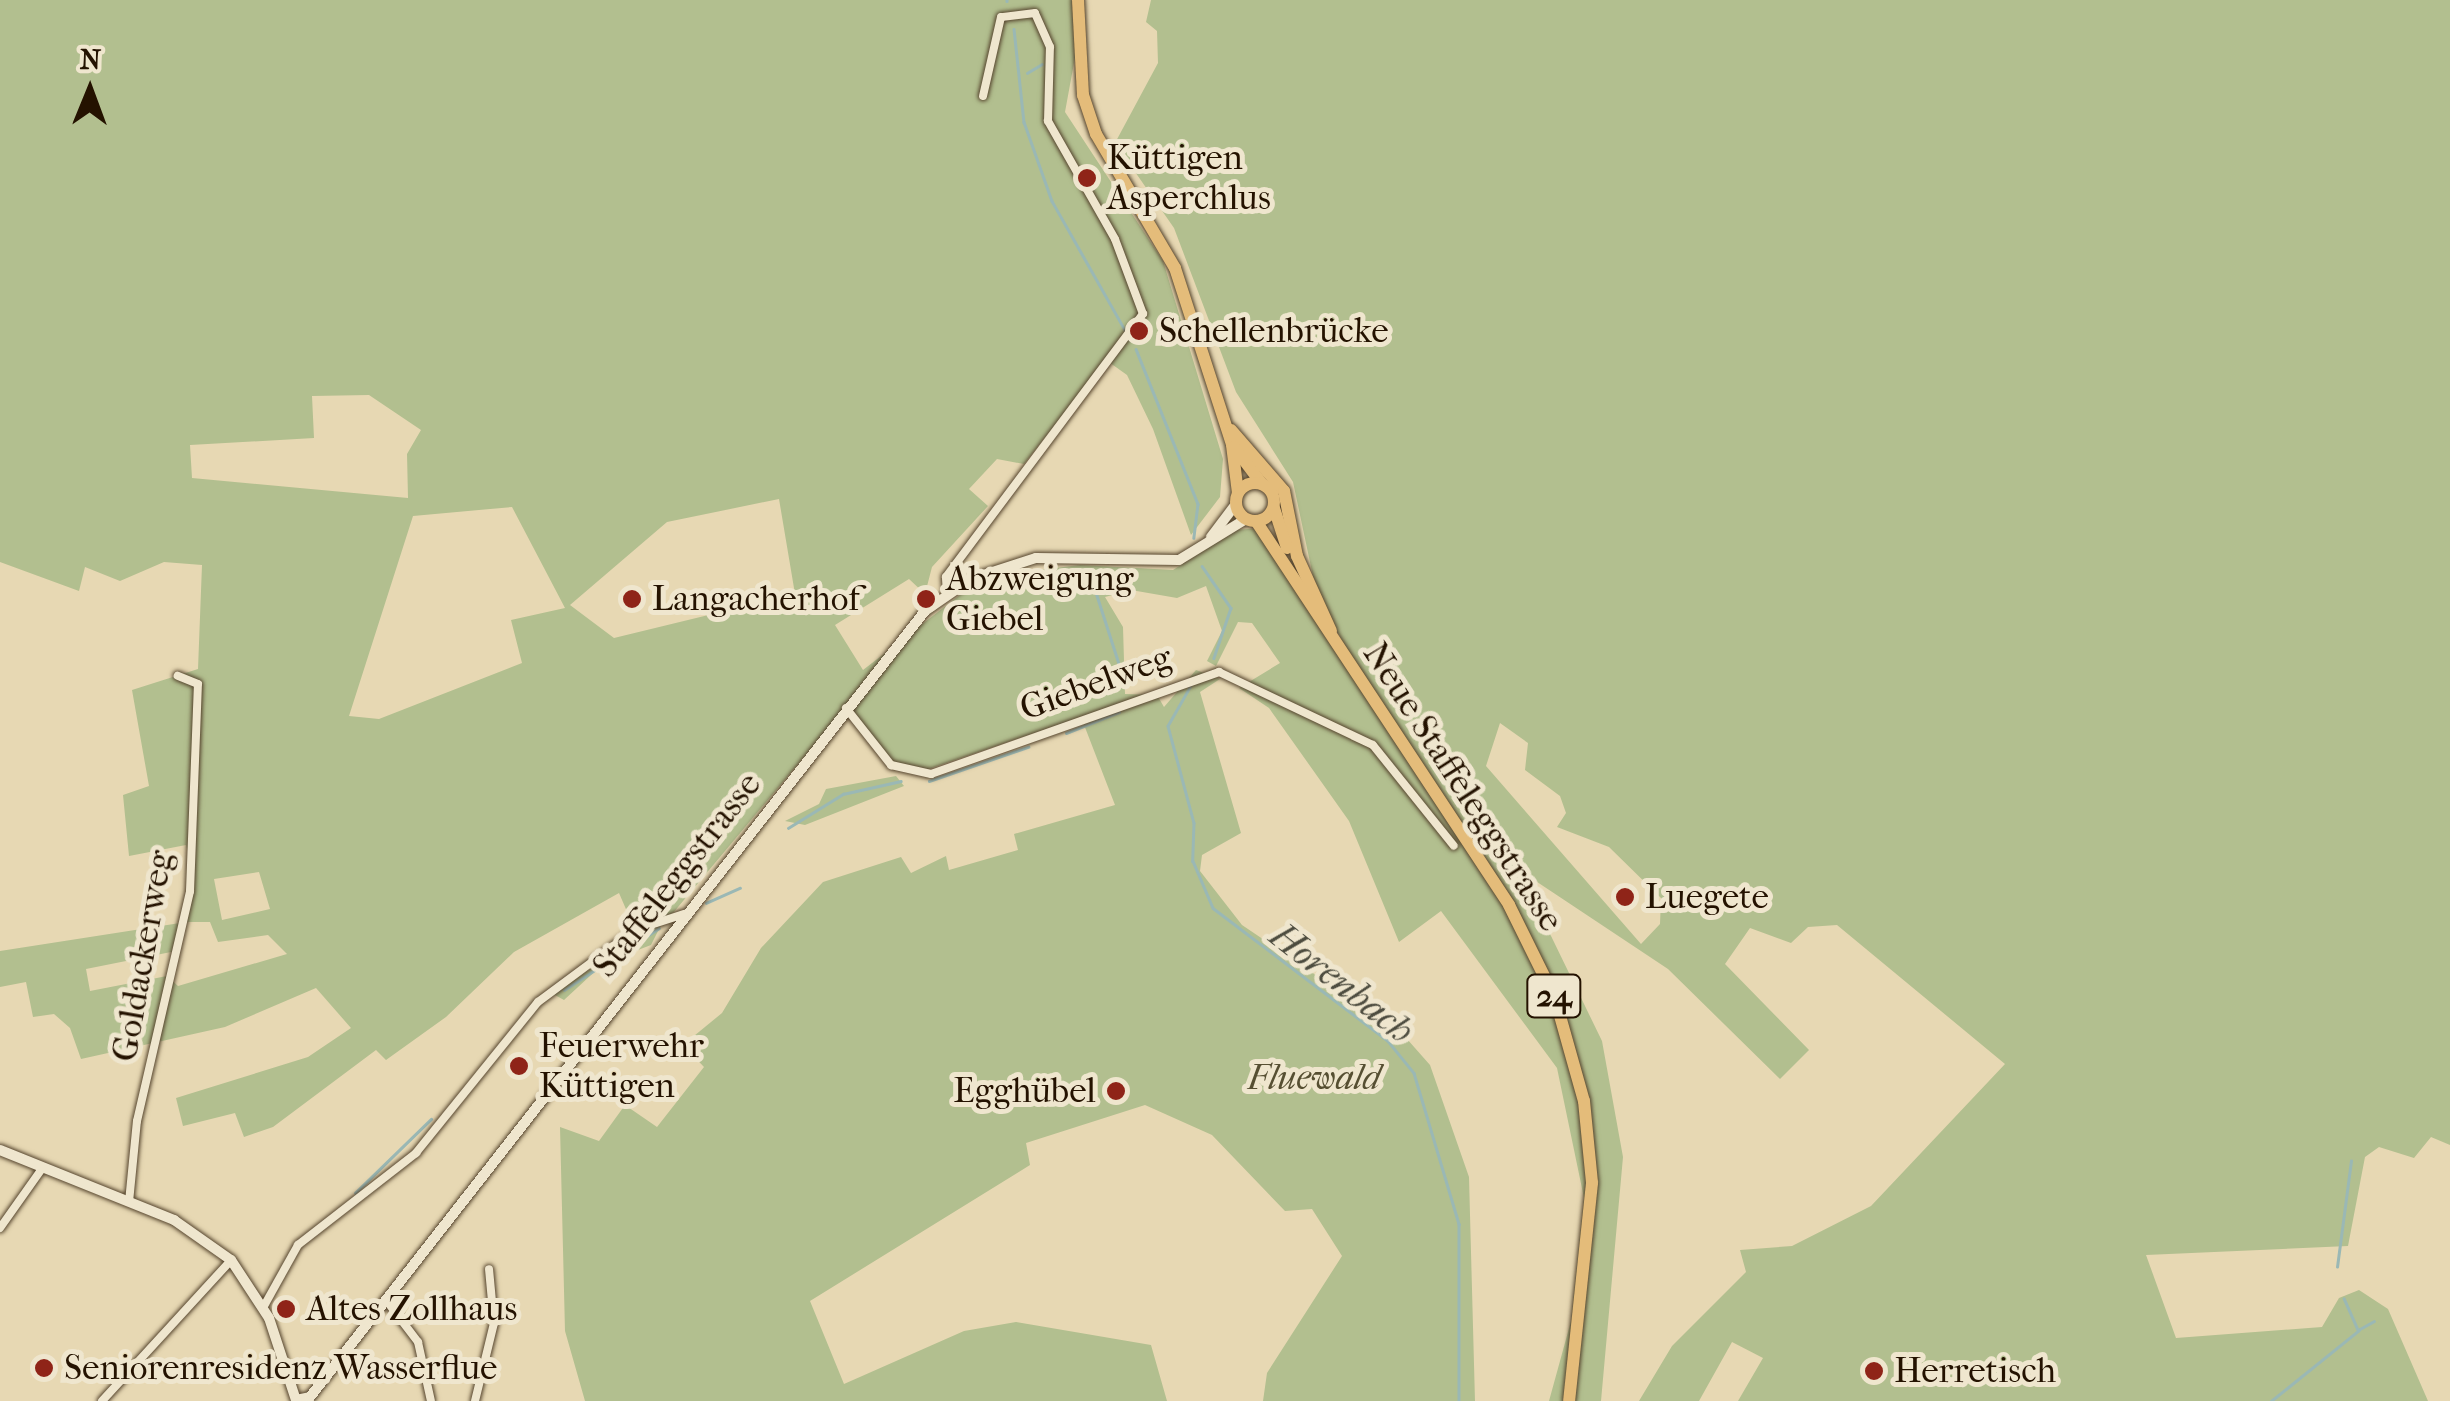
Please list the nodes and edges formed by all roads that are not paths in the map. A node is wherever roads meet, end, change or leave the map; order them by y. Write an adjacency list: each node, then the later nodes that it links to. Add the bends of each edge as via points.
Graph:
1 (1078, 0): 3 (main road, 24, via 1083,94 1096,134 1175,268)
2 (983, 96): 11 (street, via 1001,16 1035,13 1050,47 1048,121 1115,239 1142,322 946,577)
3 (1226, 423): 4 (main road, 24); 10 (main road, 24, via 1280,484)
4 (1232, 445): 5 (main road, 24); 6 (main road, 24)
5 (1262, 484): 6 (main road); 7 (main road)
6 (1237, 499): 8 (main road, Neue Staffeleggstrasse); 9 (street)
7 (1274, 508): 8 (main road); 10 (main road, 24)
8 (1251, 520): 9 (street, Staffeleggstrasse); 12 (main road, Neue Staffeleggstrasse / 24)
9 (1200, 548): 11 (street, Staffeleggstrasse, via 1156,565 1036,558)
10 (1296, 556): 12 (main road, 24)
11 (948, 593): 14 (street, Staffeleggstrasse)
12 (1337, 647): 29 (main road, Neue Staffeleggstrasse / 24, via 1509,904 1572,1049 1592,1183)
13 (178, 676): 19 (street, Goldackerweg, via 198,684 190,891 138,1120)
14 (846, 708): 15 (street, Giebelweg, via 891,765 931,774 1220,672 1373,745); 16 (street, Staffeleggstrasse)
15 (1454, 846)
16 (684, 914): 23 (street, Staffeleggstrasse); 24 (street, via 635,930 538,1002 416,1153 298,1245)
17 (0, 1150): 18 (street)
18 (41, 1170): 19 (street); 20 (street)
19 (129, 1202): 21 (street)
20 (0, 1228)
21 (231, 1260): 24 (street); 26 (street)
22 (489, 1269): 28 (street, via 494,1323)
23 (386, 1300): 25 (street, Staffeleggstrasse, via 310,1397); 27 (street, via 418,1342)
24 (264, 1306): 25 (street)
25 (296, 1400)
26 (102, 1401)
27 (431, 1401)
28 (475, 1401)
29 (1569, 1401)

